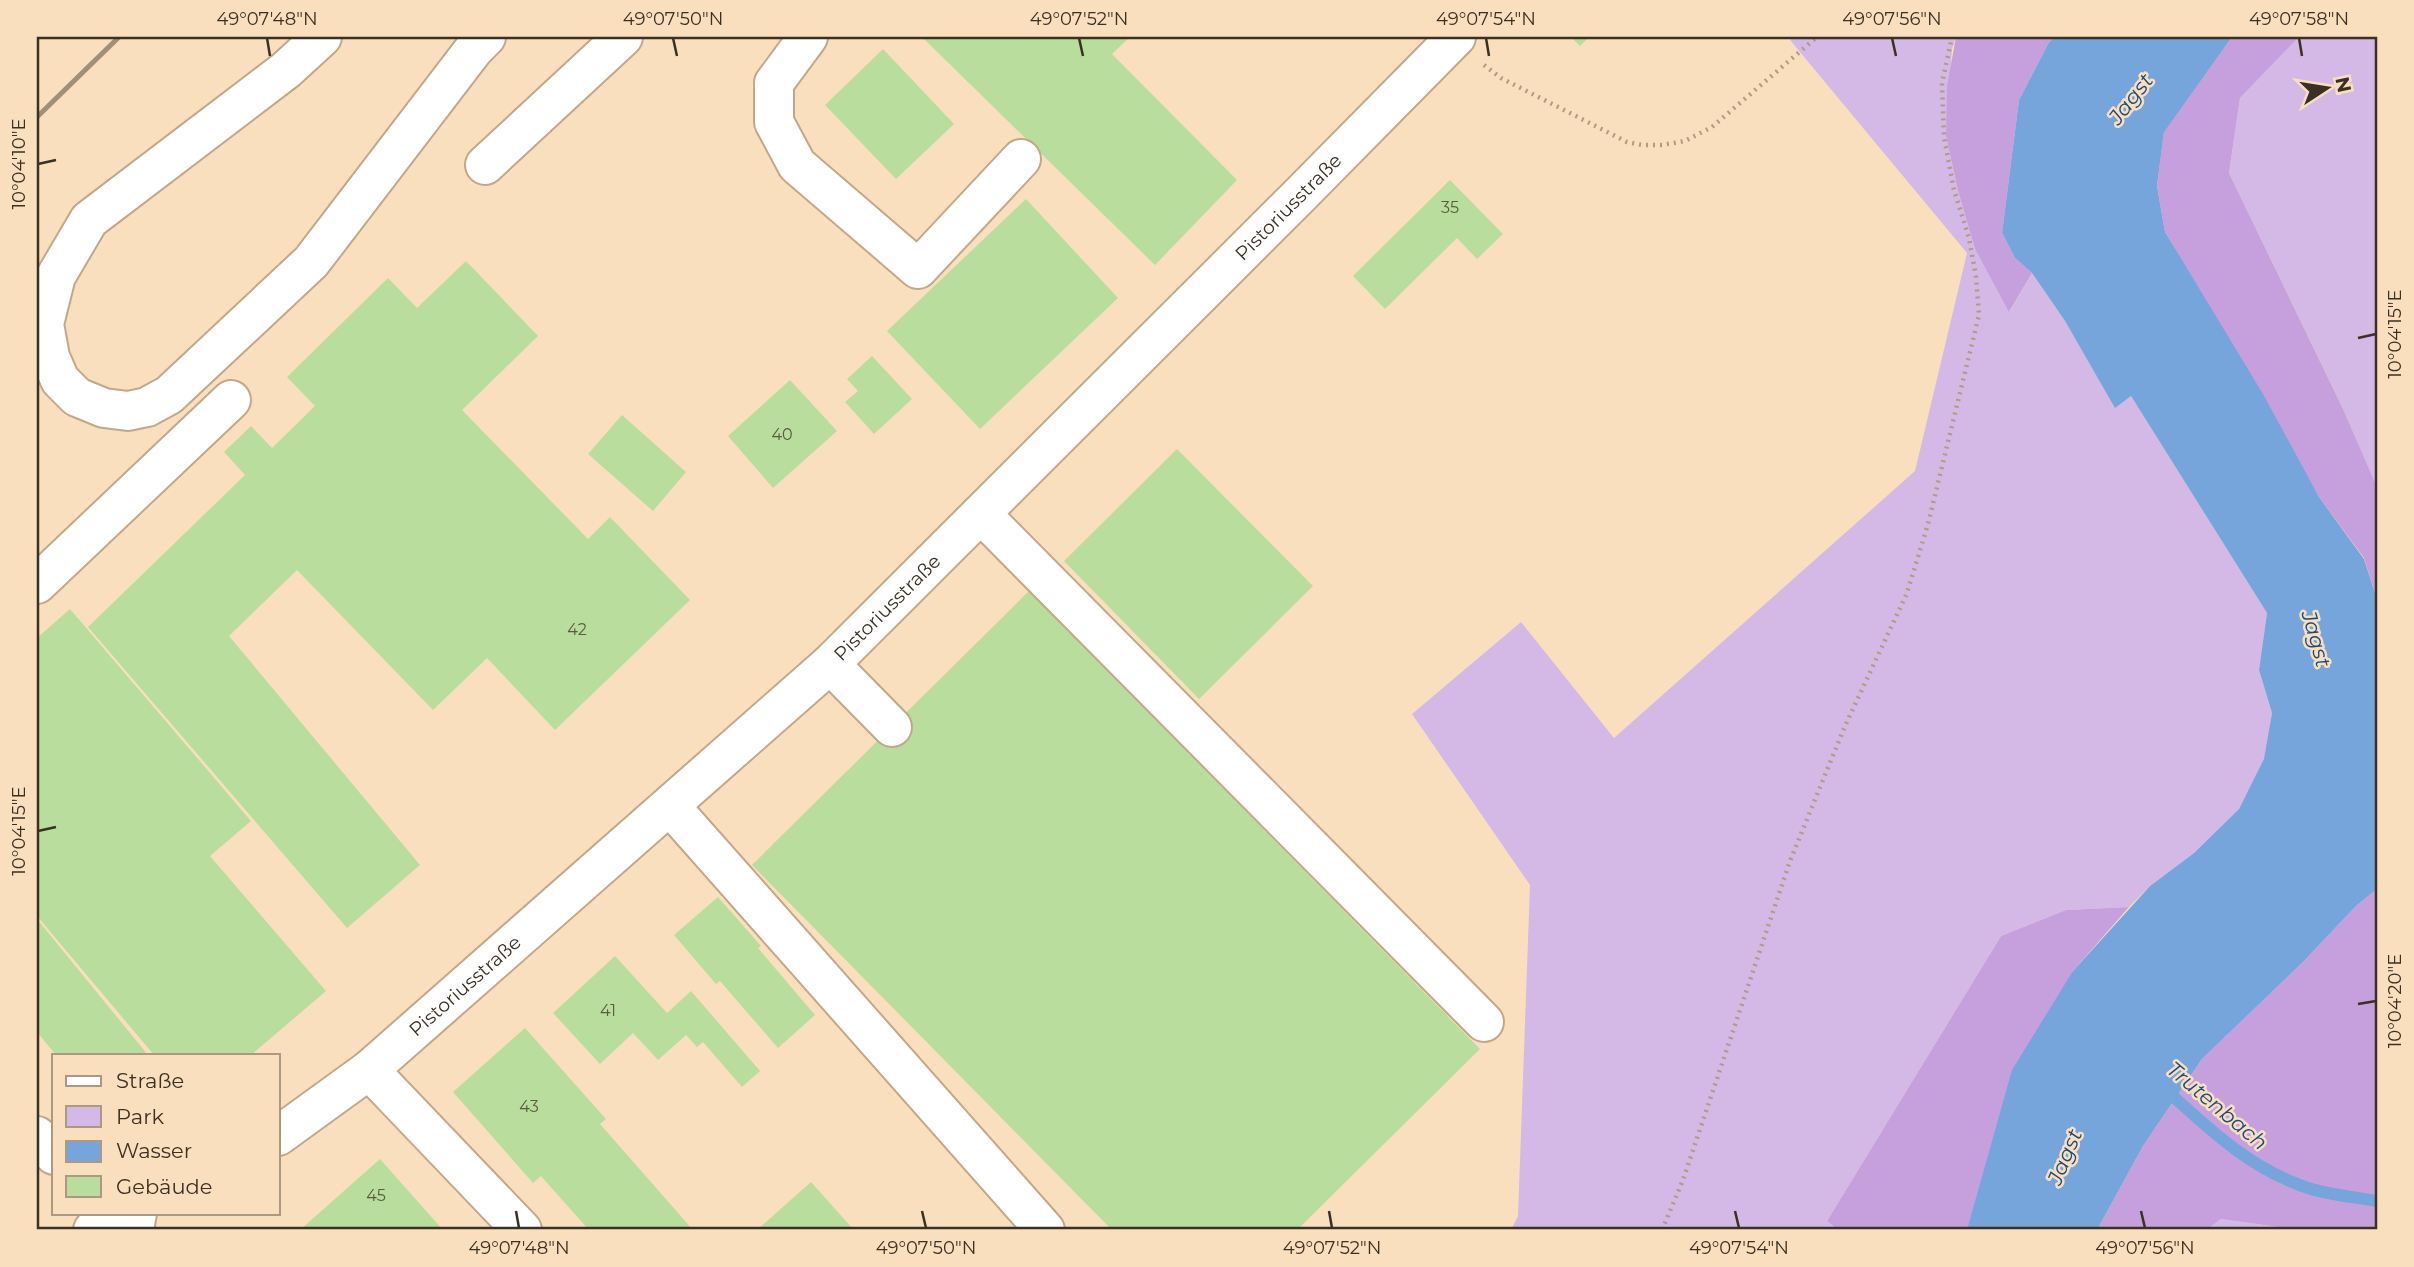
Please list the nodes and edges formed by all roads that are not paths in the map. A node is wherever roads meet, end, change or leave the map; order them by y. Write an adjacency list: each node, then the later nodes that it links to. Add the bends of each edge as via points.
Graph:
1 (322, 37): 8 (street, via 286,70 89,220 56,276 44,324)
2 (624, 37): 7 (street)
3 (808, 37): 6 (street, via 774,83 774,122 797,165 918,269)
4 (1454, 39): 10 (street, Pistoriusstraße)
5 (472, 41): 8 (street, via 311,262 169,395 128,411 104,408 77,397)
6 (1021, 159)
7 (485, 165)
8 (43, 358)
9 (231, 400): 11 (street)
10 (981, 514): 12 (street, Pistoriusstraße); 15 (street)
11 (37, 584)
12 (830, 664): 13 (street); 14 (street, Pistoriusstraße)
13 (892, 727)
14 (670, 806): 16 (street, Pistoriusstraße); 23 (street)
15 (1484, 1022)
16 (369, 1070): 17 (street, Pistoriusstraße); 22 (street)
17 (280, 1135)
18 (37, 1136): 19 (street)
19 (52, 1153)
20 (106, 1214): 21 (street)
21 (93, 1230)
22 (522, 1230)
23 (1045, 1230)

